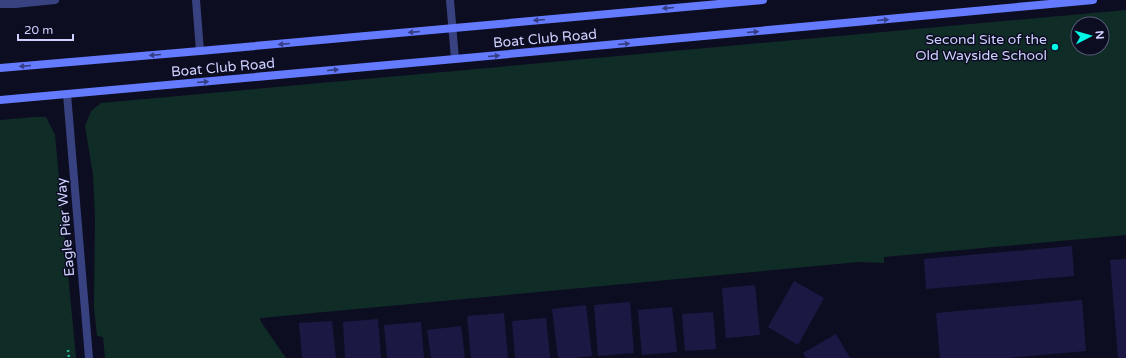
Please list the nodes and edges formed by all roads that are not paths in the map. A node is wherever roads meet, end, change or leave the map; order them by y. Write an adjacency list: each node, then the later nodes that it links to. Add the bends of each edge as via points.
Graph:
1 (55, 0): 6 (street)
2 (196, 0): 10 (street)
3 (450, 0): 9 (street)
4 (763, 0): 7 (main road, Boat Club Road)
5 (1093, 0): 11 (main road, Boat Club Road, one-way to 5)
6 (14, 2): 8 (street)
7 (712, 2): 9 (main road, Boat Club Road, one-way to 9)
8 (0, 4)
9 (452, 28): 10 (main road, Boat Club Road, one-way to 10); 11 (street)
10 (200, 51): 12 (main road, Boat Club Road, one-way to 12)
11 (456, 60): 13 (main road, Boat Club Road, one-way to 11)
12 (0, 68)
13 (67, 94): 14 (main road, Boat Club Road); 15 (street, Eagle Pier Way)
14 (0, 100)
15 (89, 358)

